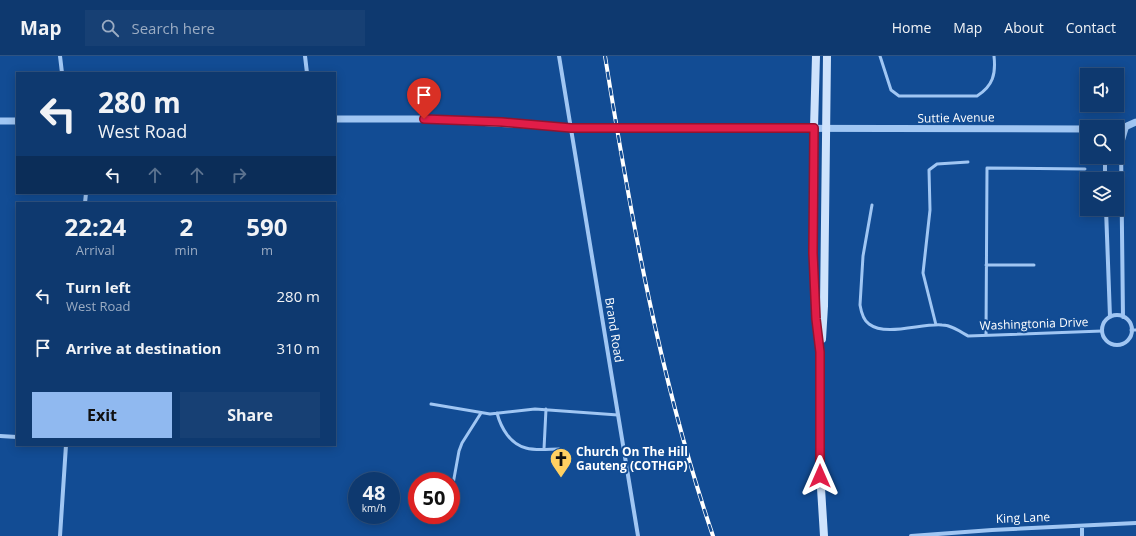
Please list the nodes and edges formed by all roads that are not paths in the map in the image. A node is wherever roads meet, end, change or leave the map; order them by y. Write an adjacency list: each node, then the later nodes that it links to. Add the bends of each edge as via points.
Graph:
1 (60, 56): 8 (street)
2 (304, 56): 9 (street)
3 (559, 56): 16 (street, Brand Road)
4 (816, 56): 17 (main road)
5 (827, 56): 18 (main road)
6 (880, 56): 7 (lane, via 891,90 899,96 977,96 992,79 995,68)
7 (994, 56)
8 (62, 72)
9 (307, 72)
10 (336, 119): 16 (street, Suttie Avenue, via 424,119)
11 (0, 121): 12 (street)
12 (16, 121)
13 (1136, 122): 14 (street)
14 (1127, 126): 15 (street); 22 (street, via 1121,147)
15 (1124, 127)
16 (571, 128): 17 (street, Suttie Avenue, bridge); 39 (street, Brand Road)
17 (814, 128): 18 (street, Suttie Avenue); 34 (main road, via 813,253)
18 (826, 129): 19 (street, Suttie Avenue); 34 (main road, via 824,324)
19 (1080, 129)
20 (968, 162): 30 (lane, via 937,164 929,170 930,210 923,273)
21 (1085, 169): 27 (lane, via 987,168)
22 (1121, 172)
23 (872, 205): 30 (lane, via 863,256 860,305 866,321 872,326 891,329)
24 (1106, 216): 28 (street)
25 (1122, 216): 29 (street)
26 (1034, 264): 27 (lane)
27 (986, 265): 33 (lane)
28 (1110, 317): 29 (street); 32 (street, via 1104,323)
29 (1123, 317): 31 (street)
30 (936, 325): 33 (lane, Washingtonia Drive, via 951,327 968,336)
31 (1134, 330): 32 (street, via 1128,340 1116,345 1106,341)
32 (1102, 331): 33 (lane, Washingtonia Drive)
33 (986, 335)
34 (820, 352): 51 (main road, via 820,488)
35 (431, 404): 37 (lane)
36 (546, 409): 38 (lane); 39 (lane); 43 (lane)
37 (481, 413): 38 (lane); 45 (lane, via 462,443)
38 (497, 413): 43 (lane, via 504,433 512,441 526,448)
39 (618, 415): 50 (street, Brand Road)
40 (0, 436): 41 (street)
41 (16, 437)
42 (66, 446): 49 (street)
43 (544, 449): 44 (lane)
44 (559, 449)
45 (455, 472)
46 (1136, 523): 47 (street, King Lane)
47 (1082, 526): 48 (street, King Lane); 54 (street)
48 (992, 530): 52 (street, King Lane); 53 (street)
49 (60, 536)
50 (638, 536)
51 (824, 536)
52 (911, 536)
53 (992, 536)
54 (1082, 536)

